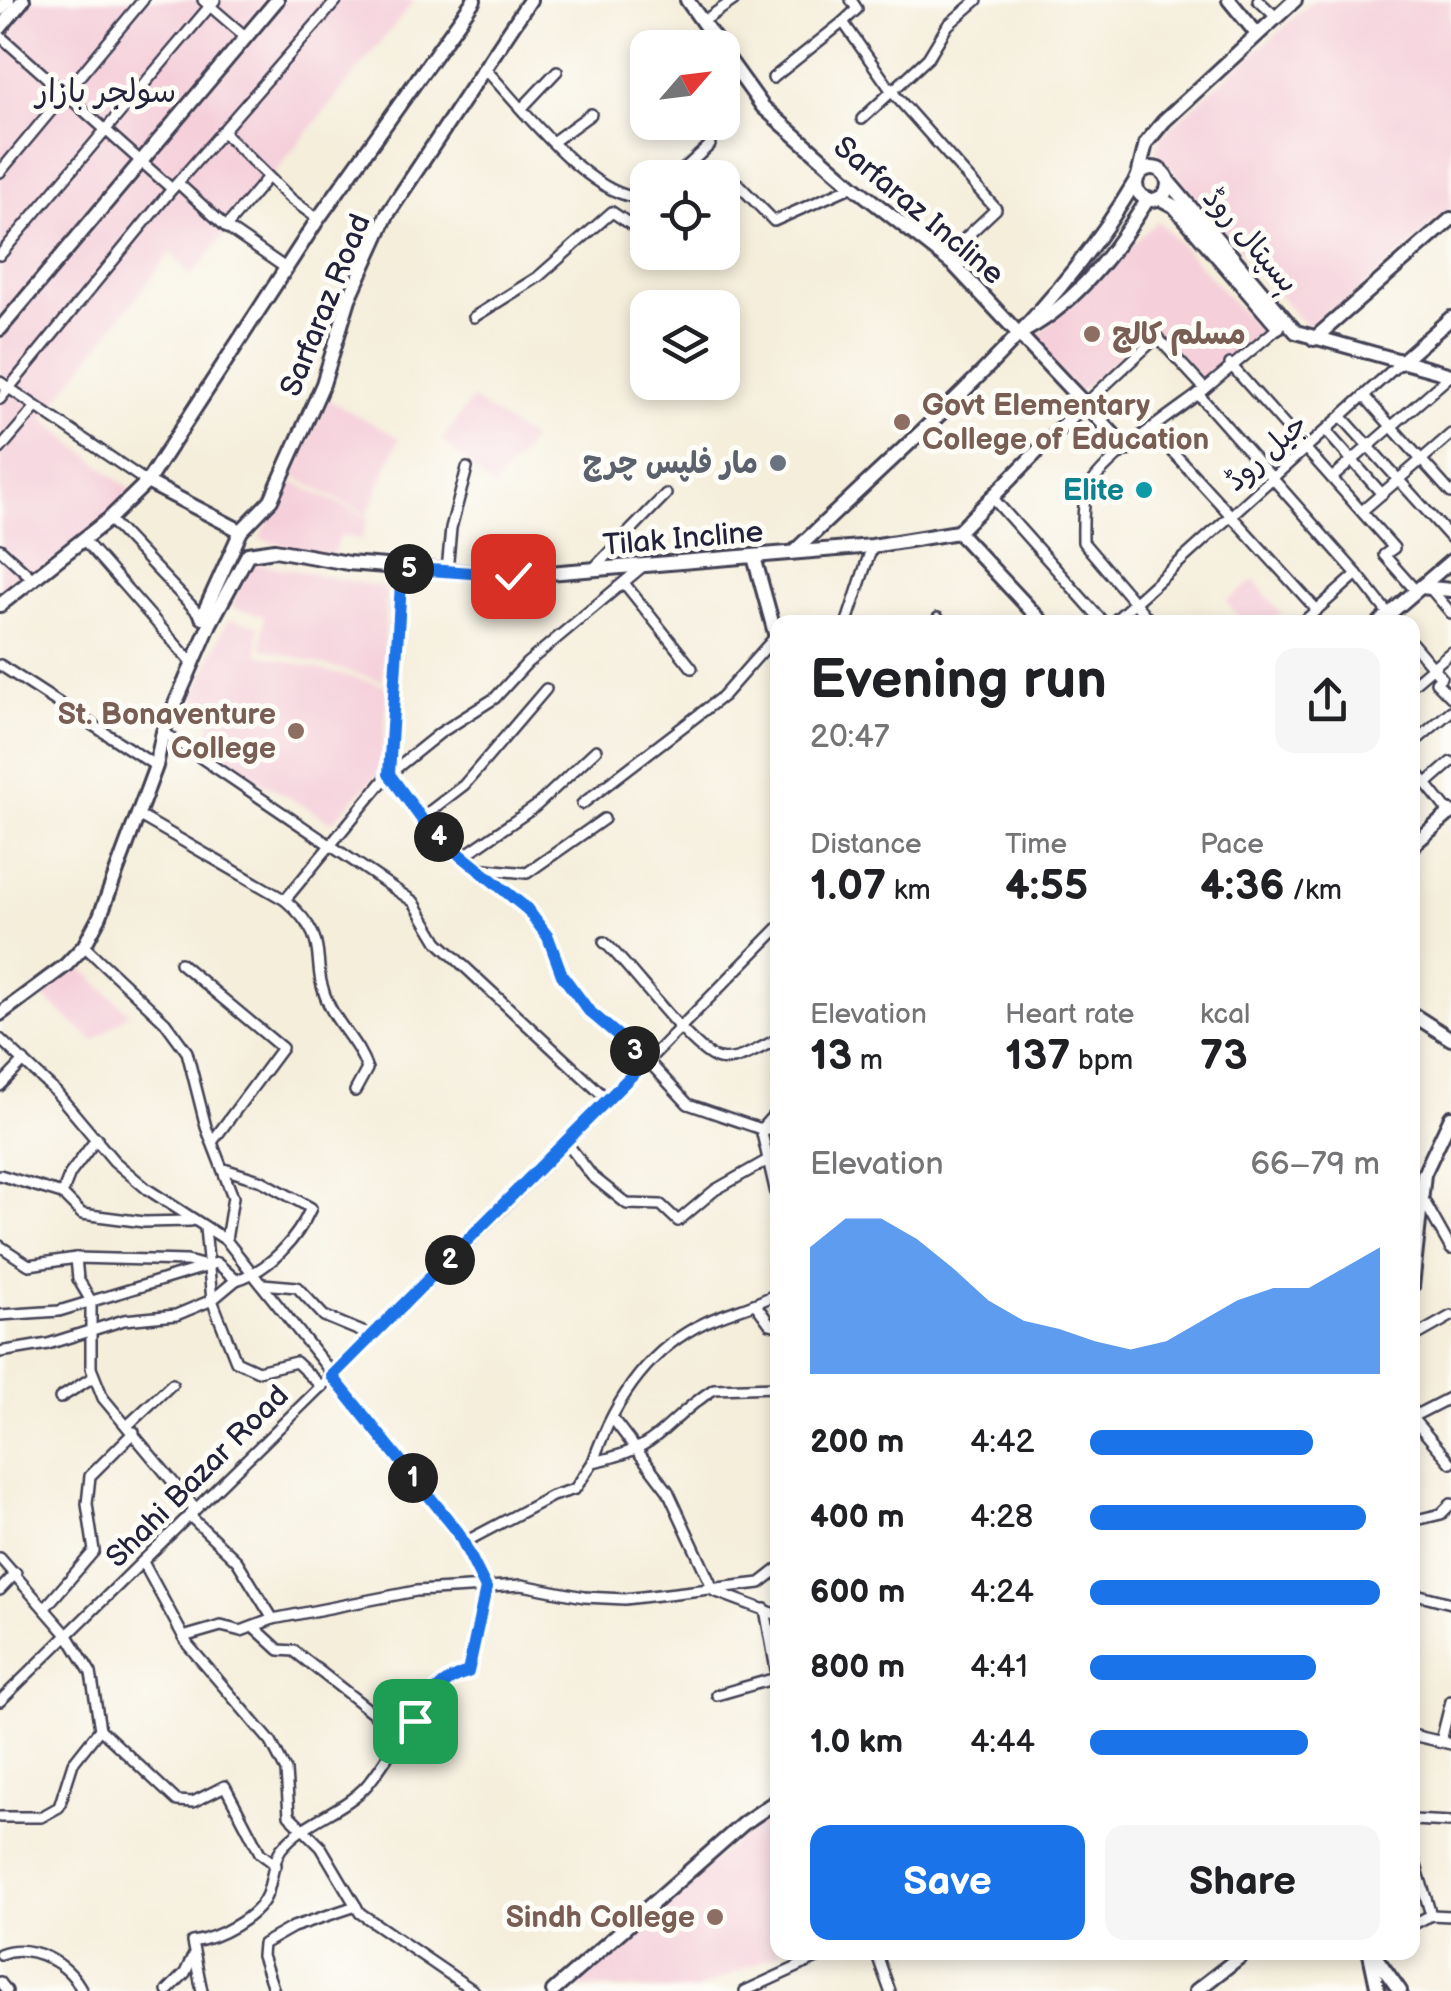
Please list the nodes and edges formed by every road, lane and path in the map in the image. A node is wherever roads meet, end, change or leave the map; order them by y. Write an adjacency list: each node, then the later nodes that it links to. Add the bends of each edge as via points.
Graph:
1 (8, 0): 16 (street)
2 (23, 0): 20 (street)
3 (142, 0): 29 (street)
4 (277, 0): 24 (street)
5 (337, 0): 35 (street)
6 (474, 0): 51 (street)
7 (530, 0): 25 (street, Sarfaraz Road)
8 (687, 0): 18 (street, Sarfaraz Incline)
9 (734, 0): 18 (street)
10 (851, 0): 19 (street, via 857,9)
11 (978, 0): 30 (street, via 948,25)
12 (1229, 0): 22 (street)
13 (1258, 0): 17 (street)
14 (209, 2): 24 (street); 34 (street)
15 (1289, 2): 17 (street)
16 (0, 10)
17 (1276, 18): 22 (street)
18 (702, 22): 21 (street, Sarfaraz Incline)
19 (843, 22): 28 (street); 30 (street)
20 (0, 28)
21 (708, 30)
22 (1257, 34): 36 (street)
23 (0, 36): 29 (street)
24 (246, 37): 40 (street)
25 (485, 69): 31 (street); 97 (street, Sarfaraz Road, via 388,215 271,500)
26 (557, 71): 31 (street)
27 (740, 74): 48 (street, Sarfaraz Incline, via 763,107)
28 (773, 78)
29 (65, 93): 34 (street); 42 (street)
30 (894, 93): 33 (street); 56 (street, via 996,209)
31 (522, 108): 37 (street)
32 (591, 114): 37 (street)
33 (862, 120)
34 (104, 129): 40 (street); 55 (street)
35 (222, 131): 43 (street); 46 (street)
36 (1153, 134): 41 (street, via 1149,150); 44 (street)
37 (554, 141): 49 (street, via 589,177)
38 (710, 145): 39 (street)
39 (694, 160)
40 (140, 161): 46 (street); 60 (street)
41 (1157, 168): 44 (street); 45 (street, ہسپتال روڈ)
42 (0, 172)
43 (268, 176): 51 (street); 54 (street)
44 (1137, 178): 50 (street, ہسپتال روڈ, via 1140,194); 63 (street)
45 (1168, 180): 50 (street); 62 (street, ہسپتال روڈ)
46 (175, 186): 54 (street); 68 (street)
47 (740, 186): 48 (street, via 774,221)
48 (852, 186): 56 (street, Sarfaraz Incline)
49 (630, 198)
50 (1154, 198): 61 (street, ہسپتال روڈ, via 1172,204); 63 (street, via 1091,277)
51 (318, 218): 57 (street)
52 (1451, 220): 64 (street)
53 (630, 224): 58 (street, via 612,212 538,278)
54 (226, 227): 57 (street)
55 (0, 255)
56 (945, 257): 63 (street, Sarfaraz Incline)
57 (288, 269): 89 (street)
58 (474, 316)
59 (1451, 318): 65 (street, جیل روڈ)
60 (1, 325)
61 (1278, 326): 62 (street); 66 (street)
62 (1296, 332): 64 (street)
63 (1020, 334): 72 (street, Sarfaraz Incline); 103 (street)
64 (1314, 339): 65 (street)
65 (1400, 363): 67 (street); 70 (street, جیل روڈ)
66 (1230, 364): 69 (street); 82 (street)
67 (1451, 375): 75 (street)
68 (4, 384): 71 (street); 73 (street)
69 (1202, 392): 72 (street, via 1157,337); 76 (street); 87 (street)
70 (1364, 396): 74 (street, جیل روڈ); 75 (street)
71 (0, 398)
72 (1082, 406): 81 (street, Sarfaraz Incline); 93 (street)
73 (36, 408): 80 (street); 89 (street)
74 (1342, 417): 77 (street, جیل روڈ); 79 (street)
75 (1392, 426): 79 (street); 83 (street)
76 (1151, 428): 81 (street); 95 (street)
77 (1326, 431): 82 (street, جیل روڈ); 84 (street)
78 (1451, 434): 83 (street)
79 (1369, 446): 84 (street); 88 (street)
80 (0, 448)
81 (1127, 449): 115 (street, via 1086,493 1083,542)
82 (1306, 450): 86 (street); 87 (street, جیل روڈ)
83 (1422, 460): 88 (street); 92 (street)
84 (1353, 461): 86 (street); 91 (street)
85 (467, 468): 108 (street)
86 (1332, 478): 94 (street)
87 (1274, 480): 95 (street, جیل روڈ); 110 (street)
88 (1399, 480): 91 (street); 99 (street)
89 (146, 482): 96 (street); 97 (street)
90 (666, 494): 109 (street)
91 (1382, 494): 94 (street)
92 (1451, 494)
93 (991, 496): 98 (street); 121 (street)
94 (1362, 511): 113 (street, via 1394,548 1384,555)
95 (1232, 517): 115 (street, جیل روڈ); 117 (street)
96 (109, 519): 100 (street); 128 (street)
97 (241, 532): 128 (street, Sarfaraz Road)
98 (958, 532): 101 (street, Tilak Incline); 120 (street)
99 (1451, 538)
100 (84, 540): 111 (street); 132 (street)
101 (872, 546): 103 (street, Tilak Incline); 119 (street)
102 (0, 549): 111 (street)
103 (793, 553): 104 (street, Tilak Incline)
104 (754, 556): 106 (street, Tilak Incline); 127 (street)
105 (1451, 561): 113 (street)
106 (642, 567): 109 (street, Tilak Incline); 112 (street)
107 (402, 568): 108 (street, Tilak Incline); 128 (street, Tilak Incline, via 275,550 248,554); 145 (street)
108 (447, 571): 109 (street, Tilak Incline)
109 (591, 571)
110 (1358, 574): 117 (street); 125 (street)
111 (33, 579): 116 (street)
112 (624, 582): 135 (street); 145 (street, via 526,663 495,698)
113 (1422, 589): 114 (street); 118 (street); 126 (street)
114 (1451, 590)
115 (1134, 604): 122 (street, جیل روڈ); 123 (street)
116 (0, 605)
117 (1317, 610): 124 (street)
118 (1451, 612)
119 (850, 615)
120 (1035, 615)
121 (1097, 615)
122 (1121, 615)
123 (1144, 615)
124 (1311, 615)
125 (1385, 615)
126 (1393, 615)
127 (770, 617)
128 (206, 620): 132 (street)
129 (770, 646): 148 (street, via 723,696)
130 (1451, 652): 134 (street)
131 (1420, 653): 134 (street)
132 (192, 663): 140 (street)
133 (0, 665): 144 (street)
134 (1432, 667): 136 (street); 138 (street)
135 (692, 668)
136 (1420, 678)
137 (546, 689): 151 (street, via 464,785)
138 (1451, 697)
139 (1451, 710): 141 (street)
140 (163, 732): 144 (street); 154 (street)
141 (1420, 737)
142 (596, 750): 155 (street, via 535,806)
143 (1451, 762): 147 (street)
144 (156, 766): 150 (street)
145 (389, 774): 151 (street); 154 (street)
146 (1420, 775): 147 (street)
147 (1427, 783): 149 (street)
148 (582, 804)
149 (1450, 814): 153 (street)
150 (138, 815): 157 (street); 160 (street)
151 (421, 818): 155 (street)
152 (604, 819): 156 (street, via 526,873)
153 (1420, 838)
154 (330, 845): 157 (street); 172 (street, via 414,902 438,942)
155 (462, 857): 156 (street)
156 (473, 867): 168 (street, via 527,909 589,1011)
157 (285, 900): 171 (street, via 314,930 330,1006 361,1052 367,1069)
158 (770, 936): 164 (street, Shahi Bazar Road)
159 (604, 942): 164 (street, via 630,964)
160 (84, 946): 162 (street); 178 (street, via 178,1036)
161 (180, 963): 178 (street, via 282,1048)
162 (0, 1014)
163 (1420, 1019): 166 (street)
164 (677, 1026): 167 (street, via 715,1060); 168 (street, Shahi Bazar Road)
165 (0, 1039): 169 (street)
166 (1451, 1039)
167 (770, 1042)
168 (647, 1060): 172 (street, Shahi Bazar Road); 175 (street, via 688,1104)
169 (24, 1061): 170 (street); 177 (street)
170 (0, 1086)
171 (355, 1091)
172 (608, 1101): 179 (street, Shahi Bazar Road)
173 (1451, 1117): 185 (street, via 1424,1174)
174 (770, 1119): 175 (street)
175 (761, 1129): 176 (street); 180 (street)
176 (770, 1129)
177 (96, 1138): 184 (street); 187 (street, via 125,1170)
178 (212, 1142): 181 (street)
179 (566, 1142): 180 (street, via 592,1176 627,1204 660,1206 678,1221); 206 (street, Shahi Bazar Road)
180 (766, 1161): 183 (street)
181 (224, 1169): 189 (street, via 233,1196); 194 (street, via 311,1208 291,1242)
182 (0, 1175): 184 (street)
183 (770, 1175)
184 (62, 1194): 187 (street, via 82,1214)
185 (1422, 1196): 186 (street); 191 (street)
186 (1420, 1214)
187 (194, 1221): 188 (street)
188 (205, 1228): 189 (street); 193 (street)
189 (226, 1240): 194 (street)
190 (0, 1246): 192 (street, via 29,1265)
191 (1451, 1250)
192 (76, 1258): 193 (street); 199 (street, via 78,1279)
193 (206, 1266): 195 (street, via 216,1263); 198 (street); 199 (street)
194 (253, 1275): 195 (street); 196 (street)
195 (236, 1280): 198 (street)
196 (262, 1284): 206 (street, via 298,1287 324,1316); 208 (street)
197 (770, 1297): 200 (street)
198 (212, 1300): 204 (street, via 176,1316 124,1320); 211 (street, via 236,1361 258,1371 296,1362)
199 (91, 1301): 201 (street); 204 (street)
200 (756, 1305): 203 (street); 216 (street, via 706,1322 658,1354 631,1382)
201 (0, 1316)
202 (1451, 1316): 205 (street)
203 (770, 1324)
204 (91, 1331): 207 (street); 209 (street)
205 (1420, 1333)
206 (372, 1336): 208 (street, Shahi Bazar Road)
207 (0, 1352)
208 (332, 1376): 211 (street, Shahi Bazar Road); 227 (street)
209 (93, 1377): 214 (street); 218 (street)
210 (172, 1384): 218 (street)
211 (322, 1387): 225 (street, Shahi Bazar Road)
212 (770, 1387): 220 (street, via 714,1388)
213 (1451, 1397): 215 (street)
214 (60, 1398)
215 (1420, 1414)
216 (613, 1419): 220 (street); 222 (street)
217 (1420, 1428): 221 (street)
218 (130, 1429): 225 (street, via 192,1506); 237 (street, via 90,1476 94,1551)
219 (1451, 1447): 221 (street)
220 (635, 1452): 222 (street); 234 (street, via 668,1491)
221 (1440, 1453): 223 (street)
222 (593, 1462): 227 (street, via 576,1489)
223 (1451, 1463)
224 (1451, 1504): 226 (street)
225 (192, 1518): 229 (street, Shahi Bazar Road); 240 (street, via 237,1562)
226 (1420, 1519)
227 (463, 1544): 232 (street)
228 (0, 1558): 230 (street)
229 (144, 1564): 242 (street, Shahi Bazar Road); 243 (street)
230 (16, 1573): 233 (street); 237 (street)
231 (770, 1575): 234 (street)
232 (486, 1588): 234 (street, via 522,1584 624,1598); 240 (street, via 416,1590); 250 (street, via 468,1672 450,1676)
233 (0, 1590)
234 (714, 1591): 238 (street)
235 (1420, 1595): 236 (street)
236 (1451, 1603)
237 (45, 1608): 242 (street)
238 (764, 1609): 239 (street); 244 (street)
239 (770, 1612)
240 (273, 1620): 241 (street)
241 (254, 1626): 243 (street, via 221,1626); 250 (street)
242 (69, 1637): 248 (street, Shahi Bazar Road); 249 (street, via 91,1673)
243 (183, 1637): 257 (street, via 271,1742 286,1771 289,1814)
244 (770, 1642)
245 (770, 1682): 246 (street)
246 (717, 1695)
247 (1451, 1700): 252 (street)
248 (0, 1701)
249 (100, 1730): 254 (street, via 73,1764 59,1807 41,1817); 258 (street, via 177,1801 193,1802 225,1786 260,1853)
250 (401, 1736): 257 (street, via 356,1796)
251 (1420, 1737): 252 (street)
252 (1446, 1742)
253 (770, 1805): 278 (street)
254 (0, 1817)
255 (1420, 1820): 256 (street)
256 (1451, 1822)
257 (304, 1830): 258 (street, via 279,1850); 260 (street)
258 (276, 1865): 265 (street, via 266,1899 210,1940 192,1942)
259 (1420, 1879): 261 (street)
260 (356, 1906): 276 (street, via 293,1926 263,1944); 277 (street)
261 (1431, 1915): 262 (street); 263 (street)
262 (1451, 1916)
263 (1420, 1921)
264 (0, 1954): 274 (street, via 56,1960)
265 (193, 1954): 272 (street); 275 (street)
266 (813, 1960): 279 (street)
267 (879, 1960): 280 (street)
268 (1236, 1960): 281 (street)
269 (1372, 1960): 282 (street)
270 (1377, 1960): 283 (street)
271 (0, 1982): 273 (street)
272 (170, 1989)
273 (7, 1991)
274 (82, 1991)
275 (202, 1991)
276 (274, 1991)
277 (474, 1991)
278 (553, 1991)
279 (746, 1991)
280 (890, 1991)
281 (1196, 1991)
282 (1378, 1991)
283 (1400, 1991)

